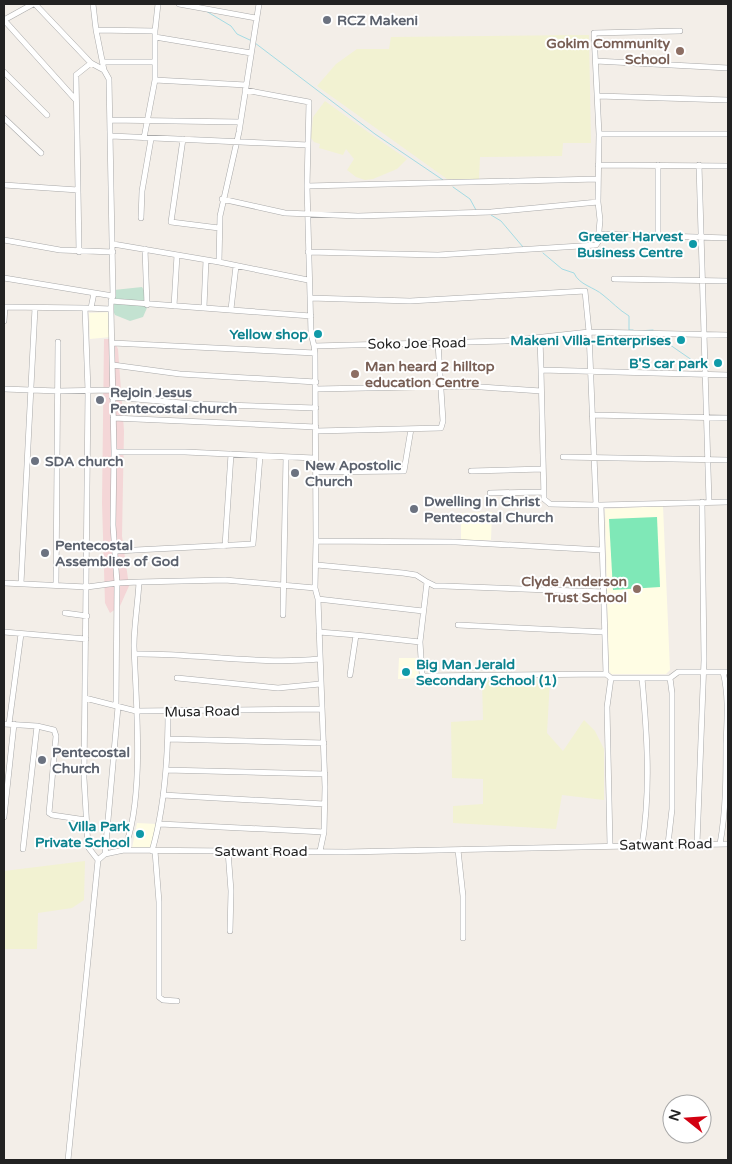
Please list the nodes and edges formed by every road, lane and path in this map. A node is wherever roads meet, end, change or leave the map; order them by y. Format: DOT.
graph roads {
  1 [pos="34,4"];
  2 [pos="93,4"];
  3 [pos="158,4"];
  4 [pos="179,4"];
  5 [pos="259,4"];
  6 [pos="256,18"];
  7 [pos="96,30"];
  8 [pos="680,31"];
  9 [pos="155,34"];
  10 [pos="251,53"];
  11 [pos="596,61"];
  12 [pos="91,62"];
  13 [pos="104,62"];
  14 [pos="155,62"];
  15 [pos="728,68"];
  16 [pos="104,70"];
  17 [pos="4,72"];
  18 [pos="155,80"];
  19 [pos="246,88"];
  20 [pos="598,96"];
  21 [pos="76,99"];
  22 [pos="728,100"];
  23 [pos="47,116"];
  24 [pos="4,118"];
  25 [pos="110,120"];
  26 [pos="146,120"];
  27 [pos="240,122"];
  28 [pos="599,134"];
  29 [pos="728,134"];
  30 [pos="110,136"];
  31 [pos="144,138"];
  32 [pos="151,138"];
  33 [pos="183,139"];
  34 [pos="237,142"];
  35 [pos="308,145"];
  36 [pos="41,153"];
  37 [pos="598,165"];
  38 [pos="658,165"];
  39 [pos="699,165"];
  40 [pos="728,166"];
  41 [pos="598,179"];
  42 [pos="4,185"];
  43 [pos="307,186"];
  44 [pos="78,190"];
  45 [pos="222,199"];
  46 [pos="598,202"];
  47 [pos="307,216"];
  48 [pos="141,218"];
  49 [pos="219,228"];
  50 [pos="600,234"];
  51 [pos="658,236"];
  52 [pos="702,238"];
  53 [pos="728,238"];
  54 [pos="4,240"];
  55 [pos="113,244"];
  56 [pos="145,249"];
  57 [pos="79,252"];
  58 [pos="113,252"];
  59 [pos="308,252"];
  60 [pos="177,255"];
  61 [pos="206,260"];
  62 [pos="219,262"];
  63 [pos="236,266"];
  64 [pos="4,278"];
  65 [pos="614,279"];
  66 [pos="308,280"];
  67 [pos="701,280"];
  68 [pos="728,281"];
  69 [pos="94,294"];
  70 [pos="310,298"];
  71 [pos="112,299"];
  72 [pos="147,305"];
  73 [pos="174,306"];
  74 [pos="4,307"];
  75 [pos="204,307"];
  76 [pos="35,308"];
  77 [pos="85,308"];
  78 [pos="91,308"];
  79 [pos="231,309"];
  80 [pos="111,310"];
  81 [pos="311,316"];
  82 [pos="4,321"];
  83 [pos="589,332"];
  84 [pos="703,335"];
  85 [pos="728,335"];
  86 [pos="540,338"];
  87 [pos="58,342"];
  88 [pos="113,343"];
  89 [pos="438,343"];
  90 [pos="314,346"];
  91 [pos="315,353"];
  92 [pos="113,365"];
  93 [pos="541,370"];
  94 [pos="590,372"];
  95 [pos="706,374"];
  96 [pos="728,375"];
  97 [pos="316,386"];
  98 [pos="441,386"];
  99 [pos="4,389"];
  100 [pos="112,390"];
  101 [pos="30,391"];
  102 [pos="58,391"];
  103 [pos="88,391"];
  104 [pos="541,391"];
  105 [pos="112,397"];
  106 [pos="316,408"];
  107 [pos="592,415"];
  108 [pos="708,417"];
  109 [pos="112,418"];
  110 [pos="728,418"];
  111 [pos="316,429"];
  112 [pos="410,429"];
  113 [pos="114,452"];
  114 [pos="231,454"];
  115 [pos="260,456"];
  116 [pos="286,457"];
  117 [pos="563,457"];
  118 [pos="314,458"];
  119 [pos="593,458"];
  120 [pos="709,460"];
  121 [pos="728,460"];
  122 [pos="543,469"];
  123 [pos="471,471"];
  124 [pos="316,472"];
  125 [pos="543,492"];
  126 [pos="490,493"];
  127 [pos="702,502"];
  128 [pos="709,502"];
  129 [pos="728,502"];
  130 [pos="598,505"];
  131 [pos="316,541"];
  132 [pos="225,546"];
  133 [pos="602,550"];
  134 [pos="116,551"];
  135 [pos="317,565"];
  136 [pos="139,582"];
  137 [pos="426,582"];
  138 [pos="4,583"];
  139 [pos="21,583"];
  140 [pos="117,583"];
  141 [pos="56,584"];
  142 [pos="88,586"];
  143 [pos="283,586"];
  144 [pos="315,588"];
  145 [pos="604,592"];
  146 [pos="318,599"];
  147 [pos="424,611"];
  148 [pos="65,613"];
  149 [pos="283,615"];
  150 [pos="87,616"];
  151 [pos="458,625"];
  152 [pos="4,632"];
  153 [pos="319,632"];
  154 [pos="604,632"];
  155 [pos="21,634"];
  156 [pos="356,636"];
  157 [pos="86,639"];
  158 [pos="420,642"];
  159 [pos="135,654"];
  160 [pos="319,659"];
  161 [pos="725,672"];
  162 [pos="702,673"];
  163 [pos="350,675"];
  164 [pos="609,676"];
  165 [pos="177,678"];
  166 [pos="642,678"];
  167 [pos="670,678"];
  168 [pos="320,684"];
  169 [pos="85,698"];
  170 [pos="117,706"];
  171 [pos="321,709"];
  172 [pos="136,711"];
  173 [pos="168,712"];
  174 [pos="9,724"];
  175 [pos="37,726"];
  176 [pos="168,739"];
  177 [pos="324,743"];
  178 [pos="166,770"];
  179 [pos="325,774"];
  180 [pos="163,795"];
  181 [pos="324,804"];
  182 [pos="4,817"];
  183 [pos="86,820"];
  184 [pos="160,824"];
  185 [pos="324,832"];
  186 [pos="668,844"];
  187 [pos="697,844"];
  188 [pos="720,844"];
  189 [pos="728,844"];
  190 [pos="610,845"];
  191 [pos="642,845"];
  192 [pos="23,849"];
  193 [pos="124,850"];
  194 [pos="458,850"];
  195 [pos="153,851"];
  196 [pos="228,851"];
  197 [pos="320,851"];
  198 [pos="105,854"];
  199 [pos="98,860"];
  200 [pos="230,931"];
  201 [pos="463,938"];
  202 [pos="176,1002"];
  203 [pos="68,1160"];
  1 -- 12 [label="street"];
  1 -- 21 [label="street"];
  2 -- 7 [label="street"];
  3 -- 9 [label="street"];
  4 -- 6 [label="street"];
  5 -- 6 [label="street"];
  6 -- 10 [label="street"];
  7 -- 9 [label="street"];
  7 -- 13 [label="street"];
  8 -- 11 [label="street"];
  9 -- 10 [label="street"];
  9 -- 14 [label="street"];
  10 -- 19 [label="street"];
  11 -- 15 [label="street"];
  11 -- 20 [label="street"];
  12 -- 16 [label="street"];
  12 -- 21 [label="street"];
  13 -- 14 [label="street"];
  13 -- 16 [label="street"];
  14 -- 18 [label="street"];
  16 -- 25 [label="street"];
  17 -- 23 [label="street"];
  18 -- 19 [label="street"];
  18 -- 26 [label="street"];
  19 -- 27 [label="street"];
  19 -- 35 [label="street"];
  20 -- 22 [label="street"];
  20 -- 28 [label="street"];
  21 -- 44 [label="street"];
  24 -- 36 [label="street"];
  25 -- 26 [label="street"];
  25 -- 30 [label="street"];
  26 -- 27 [label="street"];
  26 -- 31 [label="street"];
  27 -- 34 [label="street"];
  28 -- 29 [label="street"];
  28 -- 37 [label="street"];
  30 -- 31 [label="street"];
  30 -- 55 [label="street"];
  31 -- 32 [label="street"];
  32 -- 33 [label="street"];
  32 -- 48 [label="street"];
  33 -- 34 [label="street"];
  33 -- 49 [label="street"];
  34 -- 35 [label="street"];
  34 -- 45 [label="street"];
  35 -- 43 [label="street"];
  37 -- 38 [label="street"];
  37 -- 41 [label="street"];
  38 -- 39 [label="street"];
  38 -- 51 [label="street"];
  39 -- 40 [label="street"];
  39 -- 52 [label="street"];
  41 -- 43 [label="street"];
  41 -- 46 [label="street"];
  42 -- 44 [label="street"];
  43 -- 47 [label="street"];
  44 -- 57 [label="street"];
  45 -- 47 [label="street"];
  45 -- 49 [label="street"];
  46 -- 47 [label="street"];
  46 -- 50 [label="street"];
  47 -- 59 [label="street"];
  49 -- 62 [label="street"];
  50 -- 51 [label="street"];
  50 -- 59 [label="street"];
  51 -- 52 [label="street"];
  52 -- 53 [label="street"];
  52 -- 67 [label="street"];
  54 -- 57 [label="street"];
  55 -- 56 [label="street"];
  55 -- 58 [label="street"];
  56 -- 60 [label="street"];
  56 -- 72 [label="street"];
  57 -- 58 [label="street"];
  58 -- 71 [label="street"];
  59 -- 66 [label="street"];
  60 -- 61 [label="street"];
  60 -- 73 [label="street"];
  61 -- 62 [label="street"];
  61 -- 75 [label="street"];
  62 -- 63 [label="street"];
  63 -- 66 [label="street"];
  63 -- 79 [label="street"];
  64 -- 69 [label="street"];
  65 -- 67 [label="street"];
  66 -- 70 [label="street"];
  67 -- 68 [label="street"];
  67 -- 84 [label="street"];
  69 -- 71 [label="street"];
  69 -- 78 [label="street"];
  70 -- 81 [label="street"];
  70 -- 83 [label="street"];
  71 -- 72 [label="street"];
  71 -- 80 [label="street"];
  72 -- 73 [label="street"];
  73 -- 75 [label="street"];
  74 -- 76 [label="street"];
  74 -- 82 [label="street"];
  75 -- 79 [label="street"];
  76 -- 77 [label="street"];
  76 -- 101 [label="street"];
  77 -- 78 [label="street"];
  77 -- 103 [label="street"];
  78 -- 80 [label="street"];
  79 -- 81 [label="street"];
  80 -- 88 [label="street"];
  81 -- 90 [label="street"];
  83 -- 84 [label="street, Soko Joe Road"];
  83 -- 86 [label="street, Soko Joe Road"];
  83 -- 94 [label="street"];
  84 -- 85 [label="street, Soko Joe Road"];
  84 -- 95 [label="street"];
  86 -- 89 [label="street, Soko Joe Road"];
  86 -- 93 [label="street"];
  87 -- 102 [label="street"];
  88 -- 91 [label="street"];
  88 -- 92 [label="street"];
  89 -- 90 [label="street, Soko Joe Road"];
  89 -- 98 [label="street"];
  90 -- 91 [label="street"];
  91 -- 97 [label="street"];
  92 -- 97 [label="street"];
  92 -- 100 [label="street"];
  93 -- 94 [label="street"];
  93 -- 104 [label="street"];
  94 -- 95 [label="street"];
  94 -- 107 [label="street"];
  95 -- 96 [label="street"];
  95 -- 108 [label="street"];
  97 -- 98 [label="street"];
  97 -- 106 [label="street"];
  98 -- 104 [label="street"];
  98 -- 112 [label="street"];
  99 -- 101 [label="street"];
  100 -- 103 [label="street"];
  100 -- 105 [label="street"];
  101 -- 102 [label="street"];
  101 -- 139 [label="street"];
  102 -- 103 [label="street"];
  102 -- 141 [label="street"];
  103 -- 142 [label="street"];
  104 -- 122 [label="street"];
  105 -- 106 [label="street"];
  105 -- 109 [label="street"];
  106 -- 111 [label="street"];
  107 -- 108 [label="street"];
  107 -- 119 [label="street"];
  108 -- 110 [label="street"];
  108 -- 120 [label="street"];
  109 -- 111 [label="street"];
  109 -- 113 [label="street"];
  111 -- 112 [label="street"];
  111 -- 118 [label="street"];
  112 -- 124 [label="street"];
  113 -- 114 [label="street"];
  113 -- 134 [label="street"];
  114 -- 115 [label="street"];
  114 -- 132 [label="street"];
  115 -- 116 [label="street"];
  115 -- 132 [label="street"];
  116 -- 118 [label="street"];
  116 -- 143 [label="street"];
  117 -- 119 [label="street"];
  118 -- 124 [label="street"];
  119 -- 120 [label="street"];
  119 -- 130 [label="street"];
  120 -- 121 [label="street"];
  120 -- 128 [label="street"];
  122 -- 123 [label="street"];
  122 -- 125 [label="street"];
  124 -- 131 [label="street"];
  125 -- 126 [label="street"];
  125 -- 130 [label="street"];
  127 -- 128 [label="street"];
  127 -- 130 [label="street"];
  127 -- 162 [label="street"];
  128 -- 129 [label="street"];
  130 -- 133 [label="street"];
  131 -- 133 [label="street"];
  131 -- 135 [label="street"];
  132 -- 134 [label="street"];
  133 -- 145 [label="street"];
  134 -- 140 [label="street"];
  135 -- 137 [label="street"];
  135 -- 144 [label="street"];
  136 -- 140 [label="street"];
  136 -- 143 [label="street"];
  136 -- 159 [label="street"];
  137 -- 145 [label="street"];
  137 -- 147 [label="street"];
  138 -- 139 [label="street"];
  139 -- 141 [label="street"];
  140 -- 142 [label="street"];
  140 -- 170 [label="street"];
  141 -- 142 [label="street"];
  142 -- 150 [label="street"];
  143 -- 144 [label="street"];
  143 -- 149 [label="street"];
  144 -- 146 [label="street"];
  145 -- 154 [label="street"];
  146 -- 147 [label="street"];
  146 -- 153 [label="street"];
  147 -- 158 [label="street"];
  148 -- 150 [label="street"];
  150 -- 157 [label="street"];
  151 -- 154 [label="street"];
  152 -- 155 [label="street"];
  153 -- 156 [label="street"];
  153 -- 160 [label="street"];
  154 -- 164 [label="street"];
  155 -- 157 [label="street"];
  155 -- 174 [label="street"];
  156 -- 158 [label="street"];
  156 -- 163 [label="street"];
  157 -- 169 [label="street"];
  158 -- 164 [label="street"];
  159 -- 160 [label="street"];
  159 -- 172 [label="street"];
  160 -- 168 [label="street"];
  161 -- 162 [label="street"];
  161 -- 188 [label="street"];
  162 -- 167 [label="street"];
  162 -- 187 [label="street"];
  164 -- 166 [label="street"];
  164 -- 190 [label="street"];
  165 -- 168 [label="street"];
  166 -- 167 [label="street"];
  166 -- 191 [label="street"];
  167 -- 186 [label="street"];
  168 -- 171 [label="street"];
  169 -- 170 [label="street, Musa Road"];
  169 -- 183 [label="street"];
  170 -- 172 [label="street, Musa Road"];
  170 -- 198 [label="street"];
  171 -- 173 [label="street, Musa Road"];
  171 -- 177 [label="street"];
  172 -- 173 [label="street, Musa Road"];
  172 -- 193 [label="street"];
  173 -- 176 [label="street"];
  174 -- 175 [label="street"];
  174 -- 182 [label="street"];
  175 -- 183 [label="street"];
  175 -- 192 [label="street"];
  176 -- 177 [label="street"];
  176 -- 178 [label="street"];
  177 -- 179 [label="street"];
  178 -- 179 [label="street"];
  178 -- 180 [label="street"];
  179 -- 181 [label="street"];
  180 -- 181 [label="street"];
  180 -- 184 [label="street"];
  181 -- 185 [label="street"];
  183 -- 199 [label="street"];
  184 -- 185 [label="street"];
  184 -- 195 [label="street"];
  185 -- 197 [label="street"];
  186 -- 187 [label="street, Satwant Road"];
  186 -- 191 [label="street, Satwant Road"];
  187 -- 188 [label="street, Satwant Road"];
  188 -- 189 [label="street, Satwant Road"];
  190 -- 191 [label="street, Satwant Road"];
  190 -- 194 [label="street, Satwant Road"];
  193 -- 195 [label="street, Satwant Road"];
  193 -- 198 [label="street, Satwant Road"];
  194 -- 197 [label="street, Satwant Road"];
  194 -- 201 [label="street"];
  195 -- 196 [label="street, Satwant Road"];
  195 -- 202 [label="street"];
  196 -- 197 [label="street, Satwant Road"];
  196 -- 200 [label="street"];
  198 -- 199 [label="street, Satwant Road"];
  199 -- 203 [label="street"];
}
